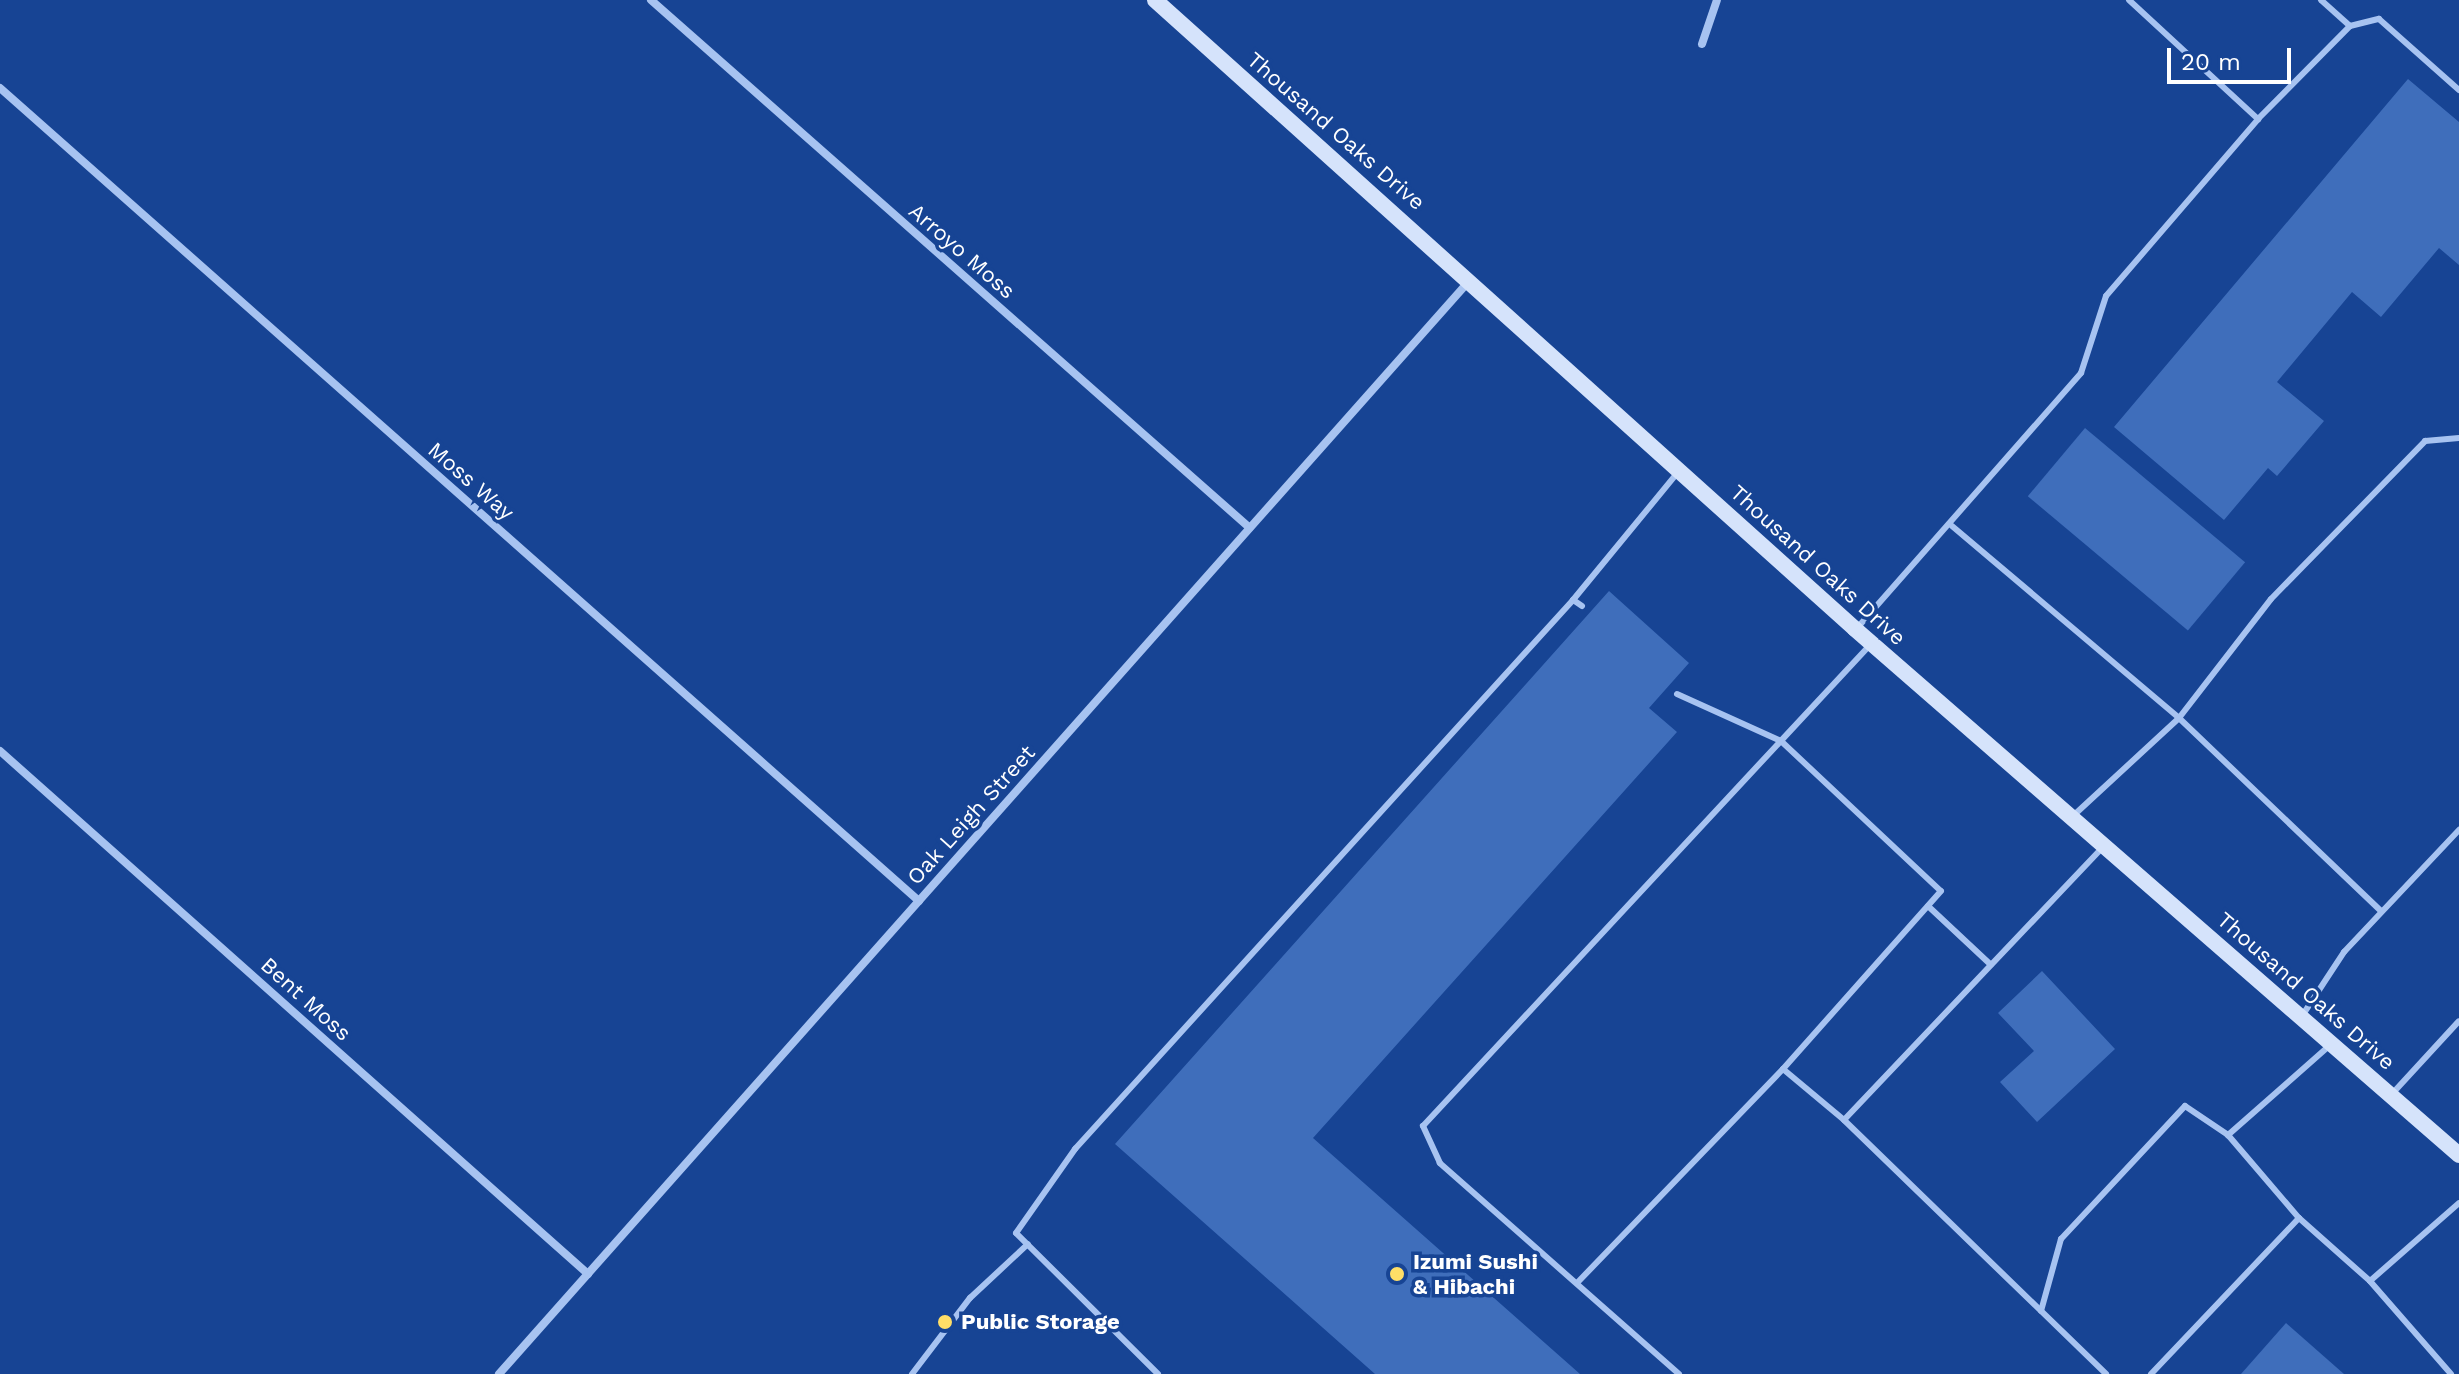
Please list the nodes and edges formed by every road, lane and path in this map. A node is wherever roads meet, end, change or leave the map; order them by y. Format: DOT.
graph roads {
  1 [pos="651,0"];
  2 [pos="1155,0"];
  3 [pos="1717,0"];
  4 [pos="2129,0"];
  5 [pos="2321,0"];
  6 [pos="2350,26"];
  7 [pos="1702,44"];
  8 [pos="0,88"];
  9 [pos="2459,90"];
  10 [pos="2258,119"];
  11 [pos="1471,279"];
  12 [pos="2459,438"];
  13 [pos="1680,470"];
  14 [pos="1952,526"];
  15 [pos="1250,528"];
  16 [pos="1573,600"];
  17 [pos="1582,606"];
  18 [pos="1855,629"];
  19 [pos="1871,643"];
  20 [pos="1677,694"];
  21 [pos="2179,718"];
  22 [pos="1781,741"];
  23 [pos="0,751"];
  24 [pos="2073,816"];
  25 [pos="2459,830"];
  26 [pos="2105,845"];
  27 [pos="919,901"];
  28 [pos="1928,906"];
  29 [pos="2381,911"];
  30 [pos="1991,965"];
  31 [pos="2301,1016"];
  32 [pos="2459,1021"];
  33 [pos="2332,1044"];
  34 [pos="1783,1069"];
  35 [pos="2391,1095"];
  36 [pos="1844,1120"];
  37 [pos="2228,1135"];
  38 [pos="2459,1155"];
  39 [pos="2459,1203"];
  40 [pos="2299,1218"];
  41 [pos="1028,1244"];
  42 [pos="588,1274"];
  43 [pos="2370,1281"];
  44 [pos="1577,1283"];
  45 [pos="2041,1311"];
  46 [pos="499,1374"];
  47 [pos="912,1374"];
  48 [pos="1158,1374"];
  49 [pos="1679,1374"];
  50 [pos="2106,1374"];
  51 [pos="2151,1374"];
  52 [pos="2451,1374"];
  1 -- 15 [label="street, Arroyo Moss"];
  2 -- 11 [label="main road, Thousand Oaks Drive"];
  3 -- 7 [label="street"];
  4 -- 10 [label="lane"];
  5 -- 6 [label="lane"];
  6 -- 9 [label="lane"];
  6 -- 10 [label="lane"];
  8 -- 27 [label="street, Moss Way"];
  10 -- 14 [label="lane"];
  11 -- 13 [label="main road, Thousand Oaks Drive"];
  11 -- 15 [label="street, Oak Leigh Street"];
  12 -- 21 [label="lane"];
  13 -- 16 [label="lane"];
  13 -- 18 [label="main road, Thousand Oaks Drive"];
  14 -- 18 [label="lane"];
  14 -- 21 [label="lane"];
  15 -- 27 [label="street, Oak Leigh Street"];
  16 -- 17 [label="lane"];
  16 -- 41 [label="lane"];
  18 -- 19 [label="main road, Thousand Oaks Drive"];
  19 -- 22 [label="lane"];
  19 -- 24 [label="main road, Thousand Oaks Drive"];
  20 -- 22 [label="lane"];
  21 -- 24 [label="lane"];
  21 -- 29 [label="lane"];
  22 -- 28 [label="lane"];
  22 -- 44 [label="lane"];
  23 -- 42 [label="street, Bent Moss"];
  24 -- 26 [label="main road, Thousand Oaks Drive"];
  25 -- 29 [label="lane"];
  26 -- 30 [label="lane"];
  26 -- 31 [label="main road, Thousand Oaks Drive"];
  27 -- 42 [label="street, Oak Leigh Street"];
  28 -- 30 [label="lane"];
  28 -- 34 [label="lane"];
  29 -- 31 [label="lane"];
  30 -- 36 [label="lane"];
  31 -- 33 [label="main road, Thousand Oaks Drive"];
  32 -- 35 [label="lane"];
  33 -- 35 [label="main road, Thousand Oaks Drive"];
  33 -- 37 [label="lane"];
  34 -- 36 [label="lane"];
  34 -- 44 [label="lane"];
  35 -- 38 [label="main road, Thousand Oaks Drive"];
  36 -- 45 [label="lane"];
  37 -- 40 [label="lane"];
  37 -- 45 [label="lane"];
  39 -- 43 [label="lane"];
  40 -- 43 [label="lane"];
  40 -- 51 [label="lane"];
  41 -- 47 [label="lane"];
  41 -- 48 [label="lane"];
  42 -- 46 [label="street, Oak Leigh Street"];
  43 -- 52 [label="lane"];
  44 -- 49 [label="lane"];
  45 -- 50 [label="lane"];
}
